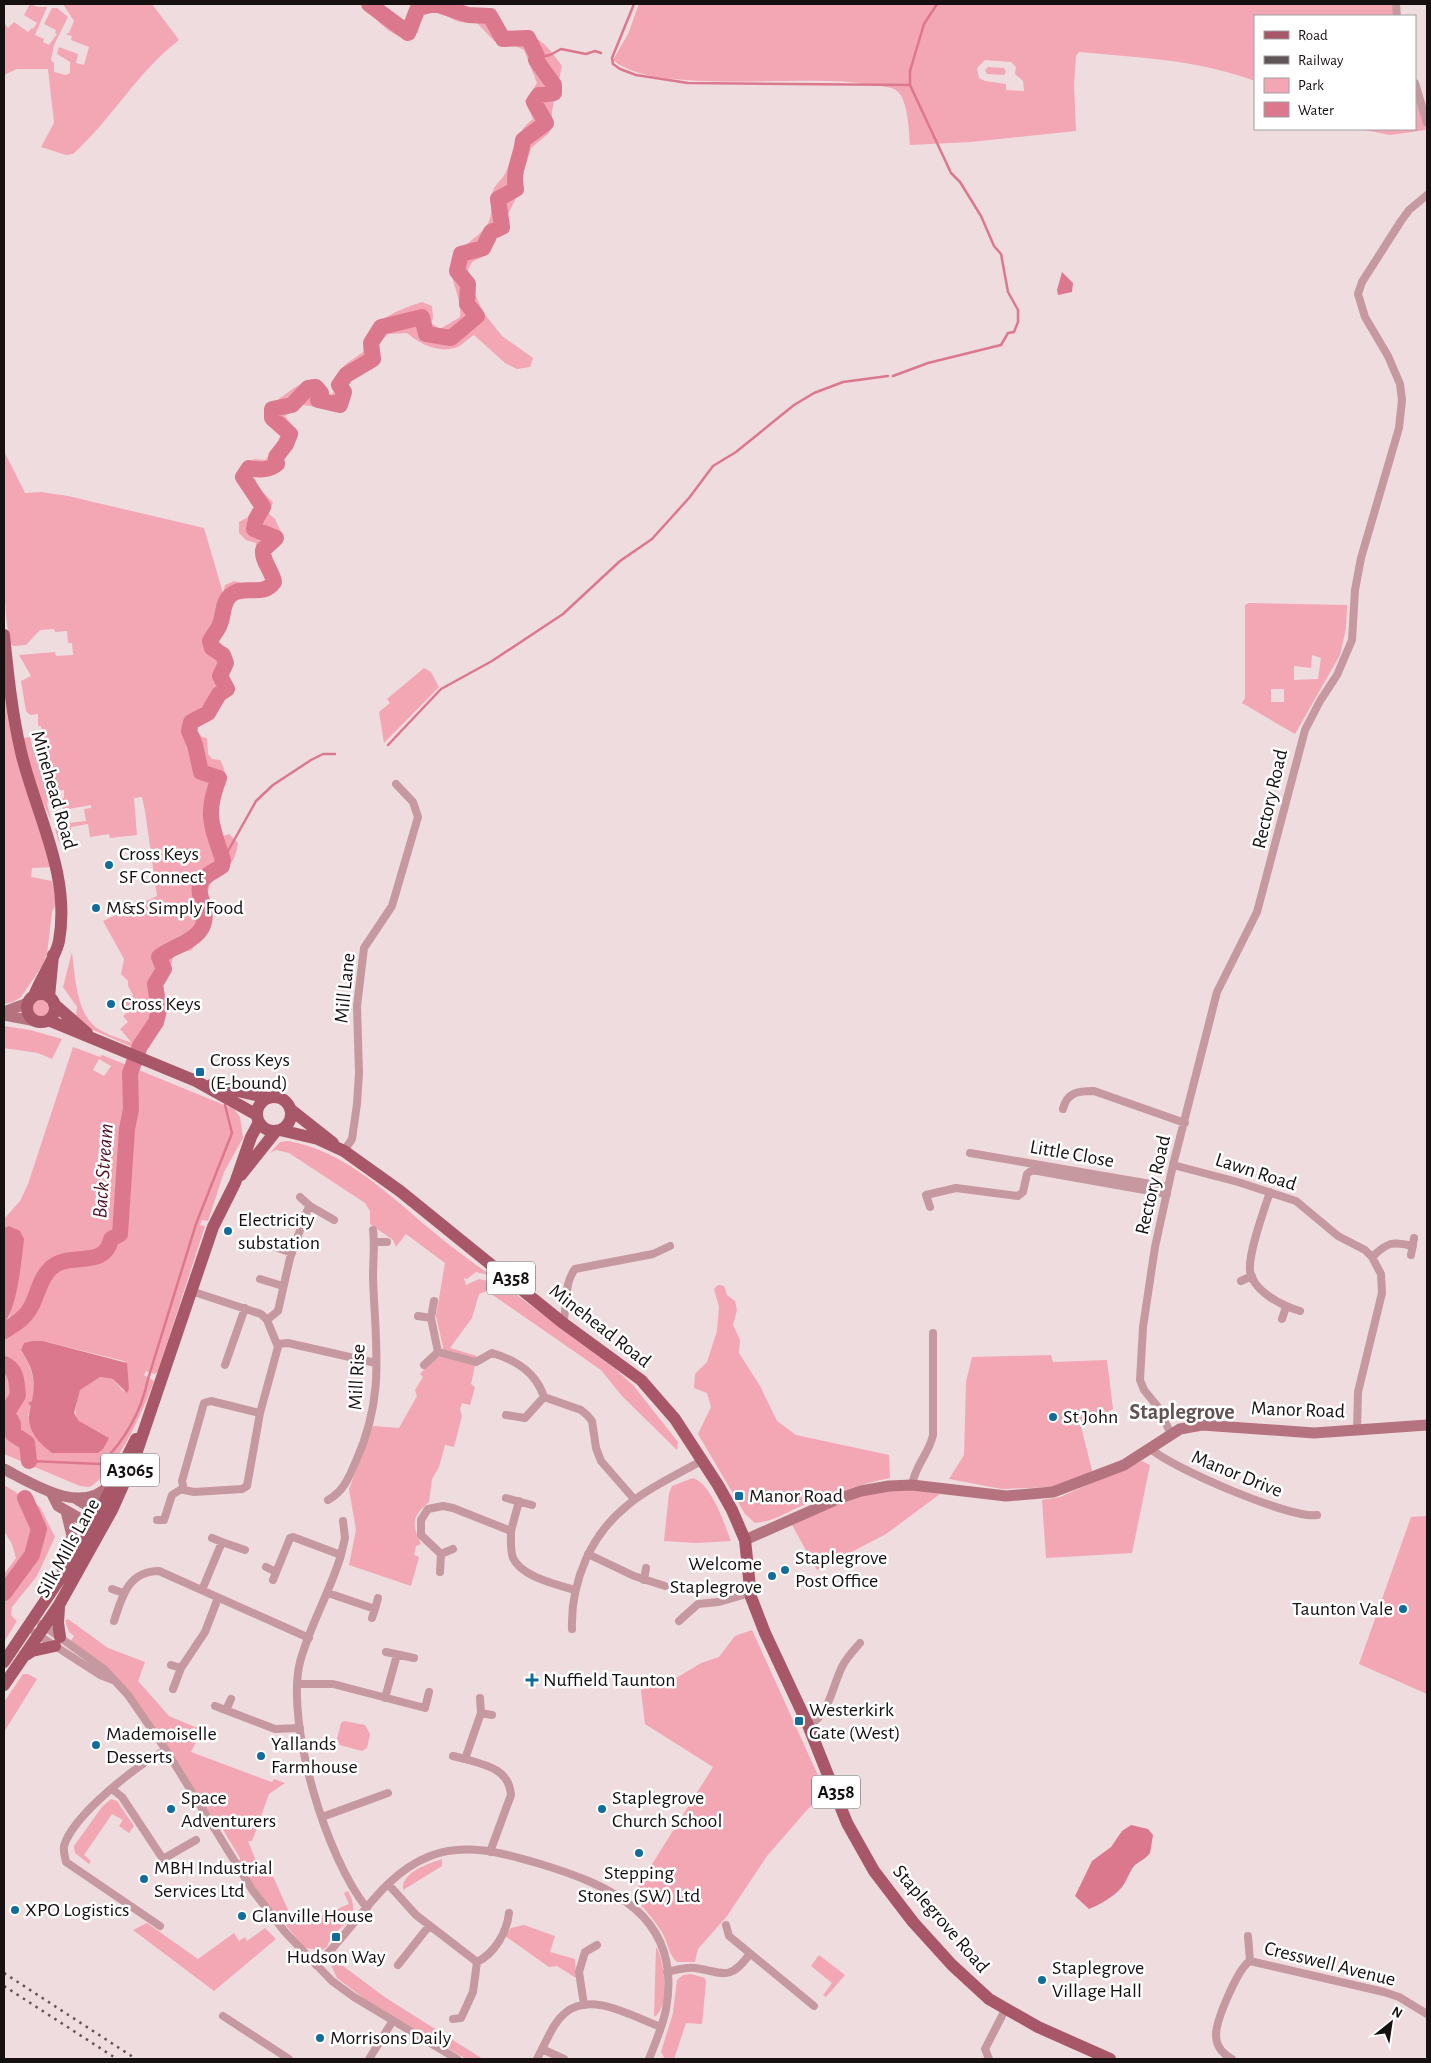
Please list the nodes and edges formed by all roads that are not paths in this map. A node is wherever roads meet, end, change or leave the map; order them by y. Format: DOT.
graph roads {
  1 [pos="1416,86"];
  2 [pos="1427,123"];
  3 [pos="1427,195"];
  4 [pos="4,635"];
  5 [pos="396,784"];
  6 [pos="54,956"];
  7 [pos="31,1000"];
  8 [pos="52,1001"];
  9 [pos="4,1013"];
  10 [pos="42,1021"];
  11 [pos="90,1036"];
  12 [pos="200,1083"];
  13 [pos="269,1098"];
  14 [pos="290,1109"];
  15 [pos="1063,1109"];
  16 [pos="258,1119"];
  17 [pos="1185,1122"];
  18 [pos="278,1131"];
  19 [pos="341,1149"];
  20 [pos="970,1153"];
  21 [pos="1173,1165"];
  22 [pos="235,1183"];
  23 [pos="1168,1190"];
  24 [pos="1270,1192"];
  25 [pos="300,1197"];
  26 [pos="310,1206"];
  27 [pos="930,1207"];
  28 [pos="334,1220"];
  29 [pos="373,1230"];
  30 [pos="375,1242"];
  31 [pos="387,1242"];
  32 [pos="264,1243"];
  33 [pos="670,1246"];
  34 [pos="1413,1246"];
  35 [pos="292,1253"];
  36 [pos="1372,1257"];
  37 [pos="1252,1276"];
  38 [pos="260,1279"];
  39 [pos="1241,1281"];
  40 [pos="283,1286"];
  41 [pos="191,1291"];
  42 [pos="434,1301"];
  43 [pos="1286,1307"];
  44 [pos="244,1308"];
  45 [pos="1300,1311"];
  46 [pos="418,1316"];
  47 [pos="430,1318"];
  48 [pos="1282,1319"];
  49 [pos="267,1320"];
  50 [pos="564,1323"];
  51 [pos="933,1333"];
  52 [pos="277,1344"];
  53 [pos="438,1352"];
  54 [pos="376,1363"];
  55 [pos="224,1364"];
  56 [pos="424,1365"];
  57 [pos="544,1397"];
  58 [pos="260,1413"];
  59 [pos="506,1415"];
  60 [pos="525,1418"];
  61 [pos="148,1420"];
  62 [pos="1427,1426"];
  63 [pos="529,1427"];
  64 [pos="1357,1431"];
  65 [pos="1171,1434"];
  66 [pos="1151,1448"];
  67 [pos="703,1460"];
  68 [pos="4,1469"];
  69 [pos="115,1478"];
  70 [pos="912,1485"];
  71 [pos="183,1488"];
  72 [pos="52,1494"];
  73 [pos="74,1497"];
  74 [pos="506,1498"];
  75 [pos="634,1499"];
  76 [pos="328,1500"];
  77 [pos="519,1501"];
  78 [pos="532,1505"];
  79 [pos="66,1511"];
  80 [pos="1317,1515"];
  81 [pos="103,1516"];
  82 [pos="157,1520"];
  83 [pos="343,1521"];
  84 [pos="97,1528"];
  85 [pos="511,1531"];
  86 [pos="212,1538"];
  87 [pos="745,1540"];
  88 [pos="222,1542"];
  89 [pos="452,1549"];
  90 [pos="245,1550"];
  91 [pos="441,1554"];
  92 [pos="588,1554"];
  93 [pos="341,1555"];
  94 [pos="266,1567"];
  95 [pos="646,1568"];
  96 [pos="440,1572"];
  97 [pos="644,1580"];
  98 [pos="665,1586"];
  99 [pos="112,1589"];
  100 [pos="202,1590"];
  101 [pos="574,1590"];
  102 [pos="52,1591"];
  103 [pos="123,1593"];
  104 [pos="328,1593"];
  105 [pos="750,1593"];
  106 [pos="218,1598"];
  107 [pos="378,1598"];
  108 [pos="59,1605"];
  109 [pos="375,1609"];
  110 [pos="372,1618"];
  111 [pos="114,1621"];
  112 [pos="679,1621"];
  113 [pos="30,1623"];
  114 [pos="572,1629"];
  115 [pos="42,1631"];
  116 [pos="309,1638"];
  117 [pos="57,1641"];
  118 [pos="860,1643"];
  119 [pos="386,1652"];
  120 [pos="26,1655"];
  121 [pos="397,1655"];
  122 [pos="414,1658"];
  123 [pos="4,1662"];
  124 [pos="171,1665"];
  125 [pos="181,1668"];
  126 [pos="297,1684"];
  127 [pos="4,1685"];
  128 [pos="173,1689"];
  129 [pos="430,1692"];
  130 [pos="385,1698"];
  131 [pos="480,1698"];
  132 [pos="231,1699"];
  133 [pos="216,1706"];
  134 [pos="226,1710"];
  135 [pos="481,1713"];
  136 [pos="492,1715"];
  137 [pos="808,1726"];
  138 [pos="300,1728"];
  139 [pos="166,1750"];
  140 [pos="454,1756"];
  141 [pos="464,1759"];
  142 [pos="112,1789"];
  143 [pos="388,1793"];
  144 [pos="322,1817"];
  145 [pos="196,1840"];
  146 [pos="490,1852"];
  147 [pos="388,1884"];
  148 [pos="367,1908"];
  149 [pos="509,1913"];
  150 [pos="508,1922"];
  151 [pos="517,1924"];
  152 [pos="726,1925"];
  153 [pos="160,1926"];
  154 [pos="429,1926"];
  155 [pos="1248,1936"];
  156 [pos="597,1945"];
  157 [pos="749,1955"];
  158 [pos="1250,1961"];
  159 [pos="477,1962"];
  160 [pos="316,1965"];
  161 [pos="398,1966"];
  162 [pos="667,1972"];
  163 [pos="584,2005"];
  164 [pos="814,2006"];
  165 [pos="1005,2010"];
  166 [pos="1427,2014"];
  167 [pos="223,2016"];
  168 [pos="460,2021"];
  169 [pos="392,2022"];
  170 [pos="661,2027"];
  171 [pos="542,2049"];
  172 [pos="289,2059"];
  173 [pos="369,2059"];
  174 [pos="457,2059"];
  175 [pos="537,2059"];
  176 [pos="564,2059"];
  177 [pos="650,2059"];
  178 [pos="989,2059"];
  179 [pos="1110,2059"];
  180 [pos="1232,2059"];
  1 -- 2 [label="street"];
  3 -- 17 [label="street, Rectory Road"];
  4 -- 6 [label="main road, Minehead Road"];
  5 -- 19 [label="street, Mill Lane"];
  6 -- 7 [label="main road, Minehead Road"];
  6 -- 8 [label="main road, Minehead Road"];
  7 -- 8 [label="main road"];
  7 -- 9 [label="street"];
  7 -- 10 [label="main road"];
  8 -- 10 [label="main road"];
  8 -- 11 [label="main road, A358"];
  9 -- 10 [label="street"];
  10 -- 11 [label="main road, A358"];
  11 -- 12 [label="main road, A358"];
  12 -- 13 [label="main road, A358"];
  12 -- 16 [label="main road, A358"];
  13 -- 14 [label="main road, A358"];
  13 -- 16 [label="main road"];
  14 -- 18 [label="main road"];
  14 -- 19 [label="main road, Minehead Road / A358"];
  15 -- 17 [label="street"];
  16 -- 18 [label="main road, A358"];
  16 -- 22 [label="main road, Silk Mills Lane / A3065"];
  17 -- 21 [label="street, Rectory Road"];
  18 -- 19 [label="main road, Minehead Road / A358"];
  18 -- 22 [label="main road, Silk Mills Lane / A3065"];
  19 -- 50 [label="main road, Minehead Road / A358"];
  20 -- 23 [label="street, Little Close"];
  21 -- 23 [label="street, Rectory Road"];
  21 -- 24 [label="street, Lawn Road"];
  22 -- 41 [label="main road, Silk Mills Lane / A3065"];
  23 -- 27 [label="street"];
  23 -- 65 [label="street, Rectory Road"];
  24 -- 36 [label="street, Lawn Road"];
  24 -- 37 [label="street"];
  25 -- 26 [label="street"];
  26 -- 28 [label="street"];
  26 -- 35 [label="street"];
  29 -- 30 [label="street, Mill Rise"];
  30 -- 31 [label="street"];
  30 -- 54 [label="street, Mill Rise"];
  32 -- 35 [label="street"];
  33 -- 50 [label="street"];
  34 -- 36 [label="street"];
  35 -- 40 [label="street"];
  36 -- 64 [label="street"];
  37 -- 39 [label="street"];
  37 -- 43 [label="street"];
  38 -- 40 [label="street"];
  40 -- 49 [label="street"];
  41 -- 44 [label="street"];
  41 -- 61 [label="main road, Silk Mills Lane / A3065"];
  42 -- 47 [label="street"];
  43 -- 45 [label="street"];
  43 -- 48 [label="street"];
  44 -- 49 [label="street"];
  44 -- 55 [label="street"];
  46 -- 47 [label="street"];
  47 -- 53 [label="street"];
  49 -- 52 [label="street"];
  50 -- 67 [label="main road, Minehead Road / A358"];
  51 -- 70 [label="street"];
  52 -- 54 [label="street"];
  52 -- 58 [label="street"];
  53 -- 56 [label="street"];
  53 -- 57 [label="street"];
  54 -- 76 [label="street, Mill Rise"];
  57 -- 60 [label="street"];
  57 -- 75 [label="street"];
  58 -- 71 [label="street"];
  58 -- 71 [label="street"];
  59 -- 60 [label="street"];
  60 -- 63 [label="street"];
  61 -- 69 [label="main road, Silk Mills Lane / A3065"];
  61 -- 81 [label="main road, Silk Mills Lane / A3065"];
  62 -- 64 [label="street, Manor Road"];
  64 -- 65 [label="street, Manor Road"];
  65 -- 66 [label="street, Manor Road"];
  66 -- 70 [label="street, Manor Road"];
  66 -- 80 [label="street, Manor Drive"];
  67 -- 75 [label="street"];
  67 -- 87 [label="main road, Minehead Road / A358"];
  68 -- 72 [label="street"];
  69 -- 73 [label="street"];
  69 -- 81 [label="main road, Silk Mills Lane / A3065"];
  70 -- 87 [label="street, Manor Road"];
  71 -- 82 [label="street"];
  72 -- 73 [label="street"];
  72 -- 79 [label="street"];
  73 -- 81 [label="street"];
  74 -- 77 [label="street"];
  75 -- 92 [label="street"];
  77 -- 78 [label="street"];
  77 -- 85 [label="street"];
  79 -- 84 [label="street"];
  79 -- 102 [label="street"];
  81 -- 84 [label="main road, Silk Mills Lane / A3065"];
  83 -- 93 [label="street"];
  84 -- 102 [label="main road, Silk Mills Lane / A3065"];
  84 -- 108 [label="main road, Silk Mills Lane / A3065"];
  85 -- 91 [label="street"];
  85 -- 101 [label="street"];
  86 -- 88 [label="street"];
  87 -- 105 [label="main road, Staplegrove Road / A358"];
  88 -- 90 [label="street"];
  88 -- 100 [label="street"];
  89 -- 91 [label="street"];
  91 -- 96 [label="street"];
  92 -- 97 [label="street"];
  92 -- 101 [label="street"];
  93 -- 94 [label="street"];
  93 -- 104 [label="street"];
  95 -- 97 [label="street"];
  97 -- 98 [label="street"];
  99 -- 103 [label="street"];
  100 -- 103 [label="street"];
  100 -- 106 [label="street"];
  101 -- 114 [label="street"];
  102 -- 113 [label="main road, Silk Mills Lane / A3065"];
  103 -- 111 [label="street"];
  104 -- 109 [label="street"];
  104 -- 116 [label="street"];
  105 -- 112 [label="street"];
  105 -- 137 [label="main road, Staplegrove Road / A358"];
  106 -- 116 [label="street"];
  106 -- 125 [label="street"];
  107 -- 109 [label="street"];
  108 -- 115 [label="main road, Silk Mills Lane / A3065"];
  108 -- 117 [label="main road"];
  109 -- 110 [label="street"];
  113 -- 115 [label="street"];
  113 -- 123 [label="main road, Silk Mills Lane / A3065"];
  115 -- 117 [label="street"];
  115 -- 120 [label="main road, Silk Mills Lane / A3065"];
  116 -- 126 [label="street"];
  117 -- 120 [label="main road"];
  117 -- 139 [label="street"];
  118 -- 137 [label="street"];
  119 -- 121 [label="street"];
  120 -- 127 [label="main road, Silk Mills Lane / A3065"];
  121 -- 122 [label="street"];
  121 -- 130 [label="street"];
  124 -- 125 [label="street"];
  125 -- 128 [label="street"];
  126 -- 130 [label="street"];
  126 -- 138 [label="street"];
  129 -- 130 [label="street"];
  131 -- 135 [label="street"];
  132 -- 134 [label="street"];
  133 -- 134 [label="street"];
  134 -- 138 [label="street"];
  135 -- 136 [label="street"];
  135 -- 141 [label="street"];
  137 -- 165 [label="main road, Staplegrove Road / A358"];
  138 -- 144 [label="street"];
  139 -- 142 [label="street"];
  139 -- 160 [label="street"];
  140 -- 141 [label="street"];
  141 -- 146 [label="street"];
  142 -- 145 [label="street"];
  142 -- 153 [label="street"];
  143 -- 144 [label="street"];
  144 -- 148 [label="street"];
  146 -- 147 [label="street"];
  146 -- 162 [label="street"];
  147 -- 148 [label="street"];
  147 -- 154 [label="street"];
  148 -- 160 [label="street"];
  149 -- 150 [label="street"];
  150 -- 151 [label="street"];
  150 -- 159 [label="street"];
  152 -- 157 [label="street"];
  154 -- 159 [label="street"];
  154 -- 161 [label="street"];
  155 -- 158 [label="street, Cresswell Avenue"];
  156 -- 163 [label="street"];
  157 -- 162 [label="street"];
  157 -- 164 [label="street"];
  158 -- 166 [label="street, Cresswell Avenue"];
  158 -- 180 [label="street, Cresswell Avenue"];
  159 -- 168 [label="street"];
  160 -- 169 [label="street"];
  162 -- 170 [label="street"];
  163 -- 170 [label="street"];
  163 -- 171 [label="street"];
  165 -- 178 [label="street"];
  165 -- 179 [label="main road, Staplegrove Road / A358"];
  167 -- 172 [label="street"];
  169 -- 173 [label="street"];
  169 -- 174 [label="street"];
  170 -- 177 [label="street"];
  171 -- 175 [label="street"];
  171 -- 176 [label="street"];
}
